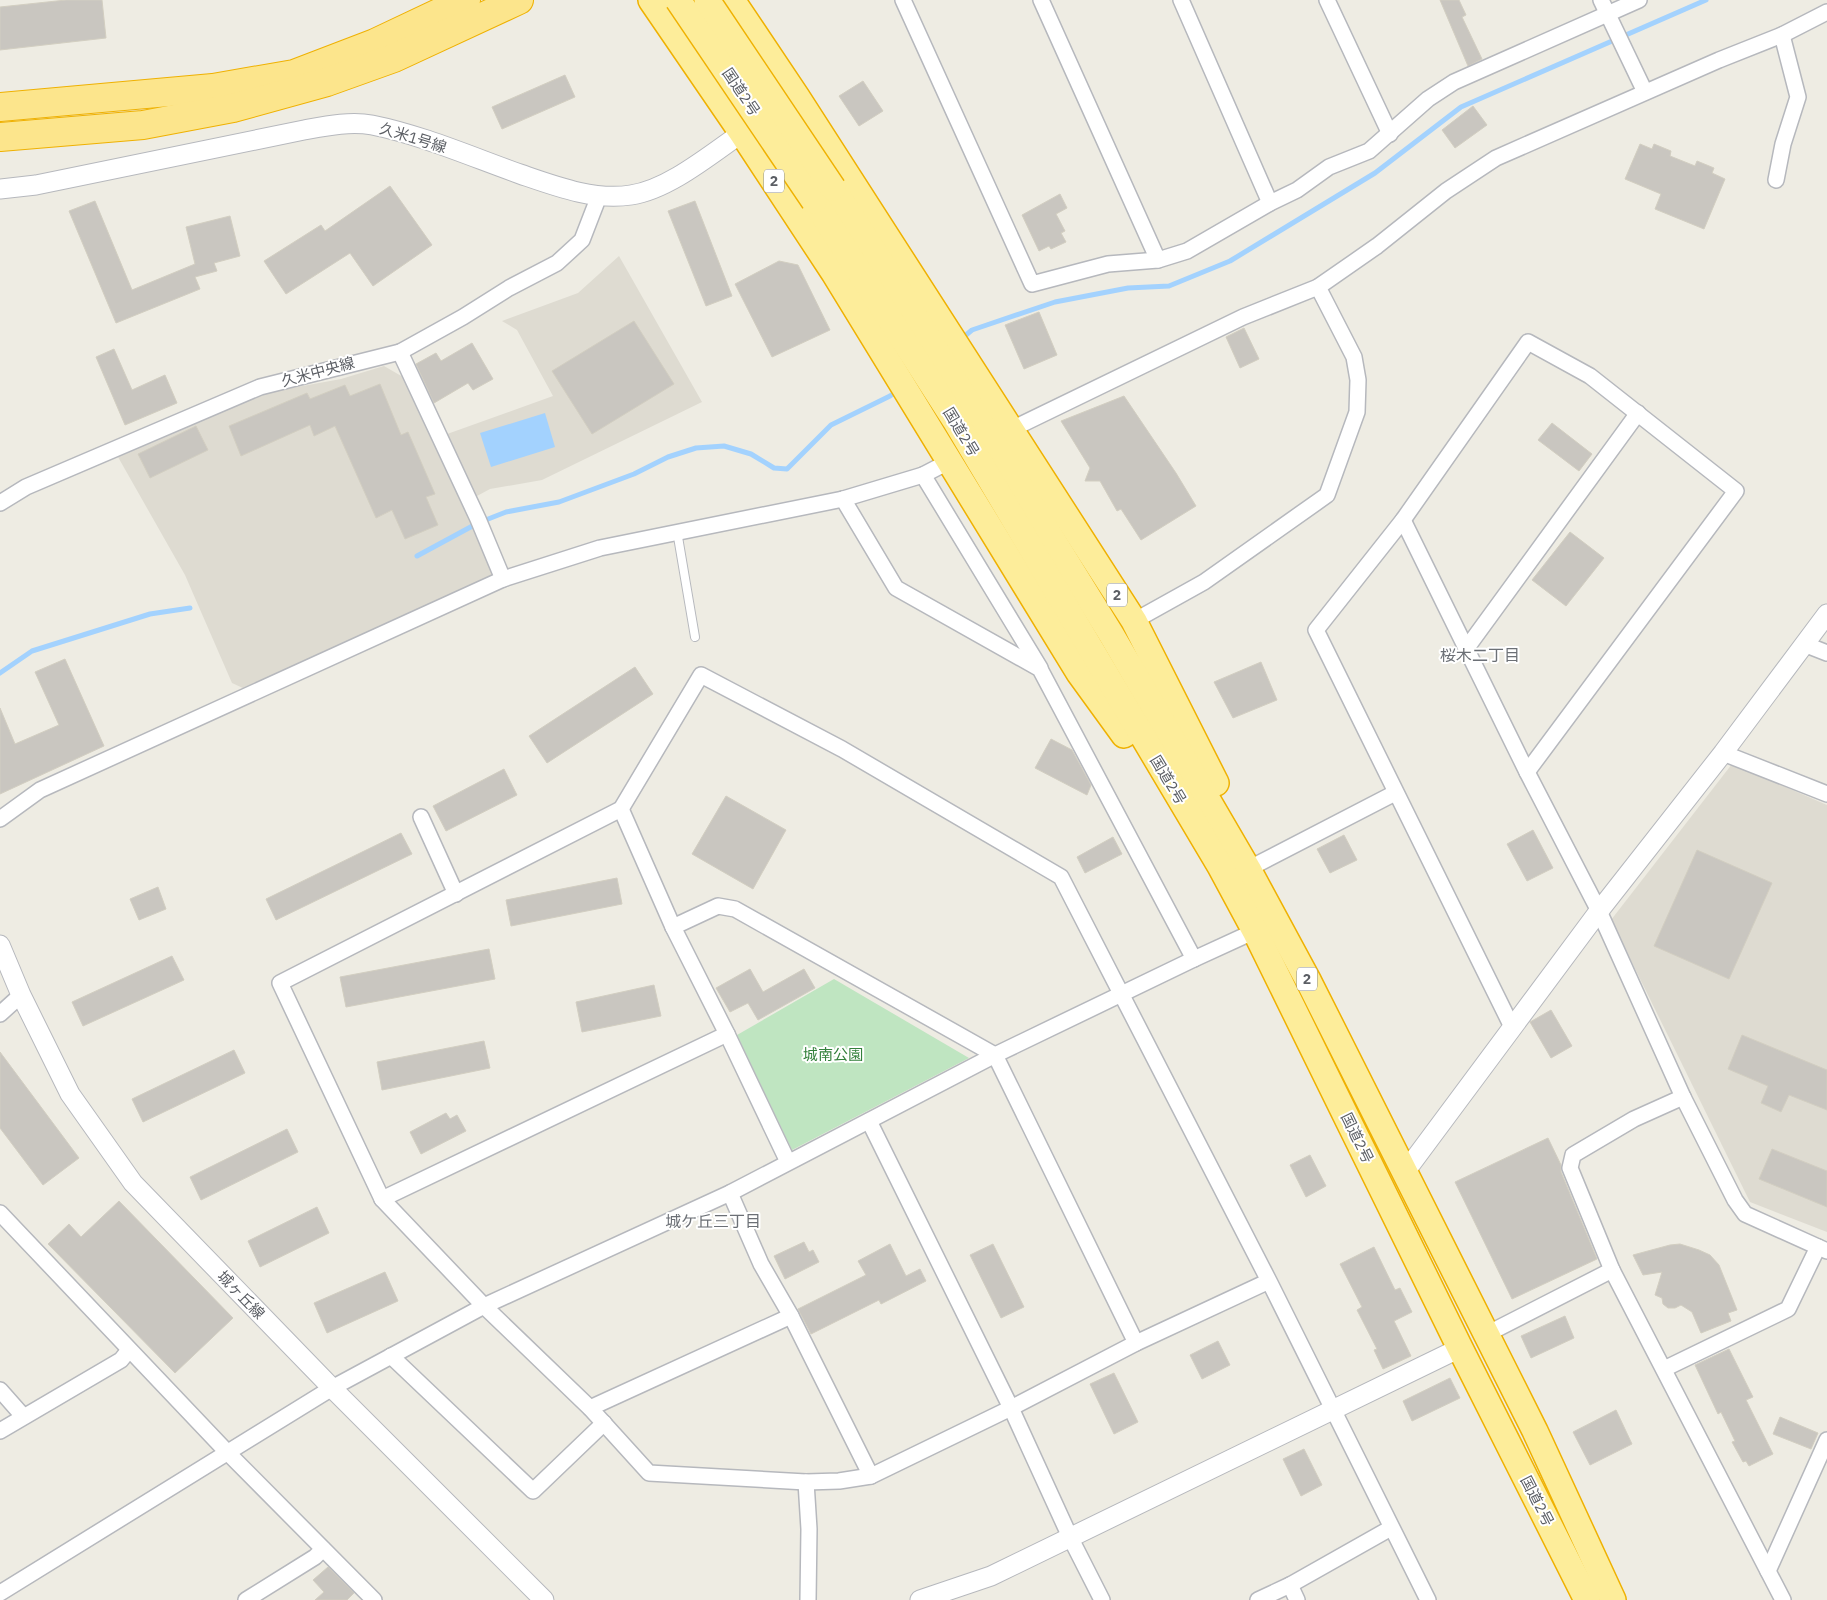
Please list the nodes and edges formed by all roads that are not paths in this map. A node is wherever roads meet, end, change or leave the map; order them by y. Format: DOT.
graph roads {
  1 [pos="466,0"];
  2 [pos="519,0"];
  3 [pos="651,0"];
  4 [pos="678,0"];
  5 [pos="707,0"];
  6 [pos="732,0"];
  7 [pos="903,0"];
  8 [pos="1041,0"];
  9 [pos="1181,0"];
  10 [pos="1327,0"];
  11 [pos="1639,0"];
  12 [pos="1604,7"];
  13 [pos="1827,12"];
  14 [pos="1782,35"];
  15 [pos="1645,92"];
  16 [pos="798,97"];
  17 [pos="0,107"];
  18 [pos="742,132"];
  19 [pos="1390,134"];
  20 [pos="0,137"];
  21 [pos="1776,180"];
  22 [pos="0,189"];
  23 [pos="823,194"];
  24 [pos="599,196"];
  25 [pos="1270,203"];
  26 [pos="1158,260"];
  27 [pos="1318,287"];
  28 [pos="400,352"];
  29 [pos="1638,413"];
  30 [pos="1010,430"];
  31 [pos="950,461"];
  32 [pos="923,475"];
  33 [pos="844,499"];
  34 [pos="0,503"];
  35 [pos="1403,520"];
  36 [pos="677,531"];
  37 [pos="503,579"];
  38 [pos="1827,614"];
  39 [pos="1134,621"];
  40 [pos="695,637"];
  41 [pos="1804,644"];
  42 [pos="1466,649"];
  43 [pos="1827,654"];
  44 [pos="1040,669"];
  45 [pos="1724,753"];
  46 [pos="1527,772"];
  47 [pos="1395,793"];
  48 [pos="1827,794"];
  49 [pos="621,809"];
  50 [pos="421,817"];
  51 [pos="0,818"];
  52 [pos="1228,857"];
  53 [pos="1248,869"];
  54 [pos="456,894"];
  55 [pos="1599,911"];
  56 [pos="673,927"];
  57 [pos="1255,931"];
  58 [pos="0,944"];
  59 [pos="1194,959"];
  60 [pos="21,995"];
  61 [pos="1120,995"];
  62 [pos="0,1014"];
  63 [pos="1512,1027"];
  64 [pos="727,1034"];
  65 [pos="995,1055"];
  66 [pos="1683,1097"];
  67 [pos="869,1121"];
  68 [pos="788,1162"];
  69 [pos="1405,1172"];
  70 [pos="730,1193"];
  71 [pos="382,1199"];
  72 [pos="0,1213"];
  73 [pos="1823,1249"];
  74 [pos="1612,1270"];
  75 [pos="1269,1281"];
  76 [pos="484,1306"];
  77 [pos="790,1316"];
  78 [pos="1485,1334"];
  79 [pos="1136,1343"];
  80 [pos="1460,1348"];
  81 [pos="129,1350"];
  82 [pos="391,1356"];
  83 [pos="1664,1369"];
  84 [pos="332,1388"];
  85 [pos="0,1390"];
  86 [pos="590,1408"];
  87 [pos="1011,1408"];
  88 [pos="1332,1412"];
  89 [pos="23,1416"];
  90 [pos="604,1423"];
  91 [pos="0,1431"];
  92 [pos="1827,1440"];
  93 [pos="227,1452"];
  94 [pos="871,1476"];
  95 [pos="806,1482"];
  96 [pos="1391,1528"];
  97 [pos="1070,1537"];
  98 [pos="323,1549"];
  99 [pos="1768,1571"];
  100 [pos="1290,1585"];
  101 [pos="0,1593"];
  102 [pos="246,1600"];
  103 [pos="374,1600"];
  104 [pos="544,1600"];
  105 [pos="808,1600"];
  106 [pos="920,1600"];
  107 [pos="1102,1600"];
  108 [pos="1258,1600"];
  109 [pos="1297,1600"];
  110 [pos="1428,1600"];
  111 [pos="1587,1600"];
  112 [pos="1613,1600"];
  113 [pos="1783,1600"];
  1 -- 17 [label="highway"];
  2 -- 20 [label="highway"];
  3 -- 18 [label="highway, 2"];
  4 -- 23 [label="highway, 国道2号 / 2, bridge"];
  5 -- 23 [label="highway, 国道2号 / 2, bridge"];
  6 -- 16 [label="highway, 2"];
  7 -- 26 [label="street"];
  8 -- 26 [label="street"];
  9 -- 25 [label="street"];
  10 -- 19 [label="street"];
  11 -- 12 [label="street"];
  12 -- 15 [label="street"];
  12 -- 19 [label="street"];
  13 -- 14 [label="street"];
  14 -- 15 [label="street"];
  14 -- 21 [label="street"];
  15 -- 27 [label="street"];
  16 -- 18 [label="street, 久米1号線"];
  16 -- 30 [label="highway, 2"];
  18 -- 24 [label="street, 久米1号線"];
  18 -- 31 [label="highway, 2"];
  19 -- 25 [label="street"];
  22 -- 24 [label="street, 久米1号線"];
  23 -- 52 [label="highway, 国道2号 / 2"];
  24 -- 28 [label="street, 久米中央線"];
  25 -- 26 [label="street"];
  27 -- 30 [label="street"];
  27 -- 39 [label="street"];
  28 -- 34 [label="street, 久米中央線"];
  28 -- 37 [label="street"];
  29 -- 35 [label="street"];
  29 -- 42 [label="street"];
  29 -- 46 [label="street"];
  30 -- 39 [label="highway, 2"];
  31 -- 32 [label="street"];
  31 -- 52 [label="highway, 2"];
  32 -- 33 [label="street"];
  32 -- 44 [label="street"];
  33 -- 36 [label="street"];
  33 -- 44 [label="street"];
  35 -- 42 [label="street"];
  35 -- 47 [label="street"];
  36 -- 37 [label="street"];
  36 -- 40 [label="lane"];
  37 -- 51 [label="street"];
  38 -- 41 [label="street"];
  39 -- 52 [label="highway, 2"];
  41 -- 43 [label="street"];
  41 -- 45 [label="street"];
  42 -- 46 [label="street"];
  44 -- 59 [label="street"];
  45 -- 48 [label="street"];
  45 -- 55 [label="street"];
  46 -- 55 [label="street"];
  47 -- 53 [label="street"];
  47 -- 63 [label="street"];
  49 -- 54 [label="street"];
  49 -- 56 [label="street"];
  49 -- 61 [label="street"];
  50 -- 54 [label="street"];
  52 -- 53 [label="highway, 国道2号 / 2"];
  52 -- 57 [label="highway, 国道2号 / 2"];
  53 -- 69 [label="highway, 国道2号 / 2"];
  54 -- 71 [label="street"];
  55 -- 63 [label="street"];
  55 -- 66 [label="street"];
  56 -- 64 [label="street"];
  56 -- 65 [label="street"];
  57 -- 59 [label="street"];
  57 -- 80 [label="highway, 国道2号 / 2"];
  58 -- 60 [label="street, 城ヶ丘線"];
  59 -- 61 [label="street"];
  60 -- 62 [label="street"];
  60 -- 84 [label="street, 城ヶ丘線"];
  61 -- 65 [label="street"];
  61 -- 75 [label="street"];
  63 -- 69 [label="street"];
  64 -- 68 [label="street"];
  64 -- 71 [label="street"];
  65 -- 67 [label="street"];
  65 -- 79 [label="street"];
  66 -- 73 [label="street"];
  66 -- 74 [label="street"];
  67 -- 68 [label="street"];
  67 -- 87 [label="street"];
  68 -- 70 [label="street"];
  69 -- 78 [label="highway, 国道2号 / 2"];
  70 -- 76 [label="street"];
  70 -- 77 [label="street"];
  71 -- 76 [label="street"];
  72 -- 81 [label="street"];
  73 -- 83 [label="street"];
  74 -- 78 [label="street"];
  74 -- 83 [label="street"];
  75 -- 79 [label="street"];
  75 -- 88 [label="street"];
  76 -- 82 [label="street"];
  76 -- 86 [label="street"];
  77 -- 86 [label="street"];
  77 -- 94 [label="street"];
  78 -- 112 [label="highway, 国道2号 / 2"];
  79 -- 87 [label="street"];
  80 -- 88 [label="street"];
  80 -- 111 [label="highway, 国道2号 / 2"];
  81 -- 89 [label="street"];
  81 -- 93 [label="street"];
  82 -- 84 [label="street"];
  82 -- 90 [label="street"];
  83 -- 99 [label="street"];
  84 -- 93 [label="street"];
  84 -- 104 [label="street, 城ヶ丘線"];
  85 -- 89 [label="street"];
  86 -- 90 [label="street"];
  87 -- 94 [label="street"];
  87 -- 97 [label="street"];
  88 -- 96 [label="street"];
  88 -- 97 [label="street"];
  89 -- 91 [label="street"];
  90 -- 95 [label="street"];
  92 -- 99 [label="street"];
  93 -- 98 [label="street"];
  93 -- 101 [label="street"];
  94 -- 95 [label="street"];
  95 -- 105 [label="street"];
  96 -- 100 [label="street"];
  96 -- 110 [label="street"];
  97 -- 106 [label="street"];
  97 -- 107 [label="street"];
  98 -- 102 [label="street"];
  98 -- 103 [label="street"];
  99 -- 113 [label="street"];
  100 -- 108 [label="street"];
  100 -- 109 [label="street"];
}
